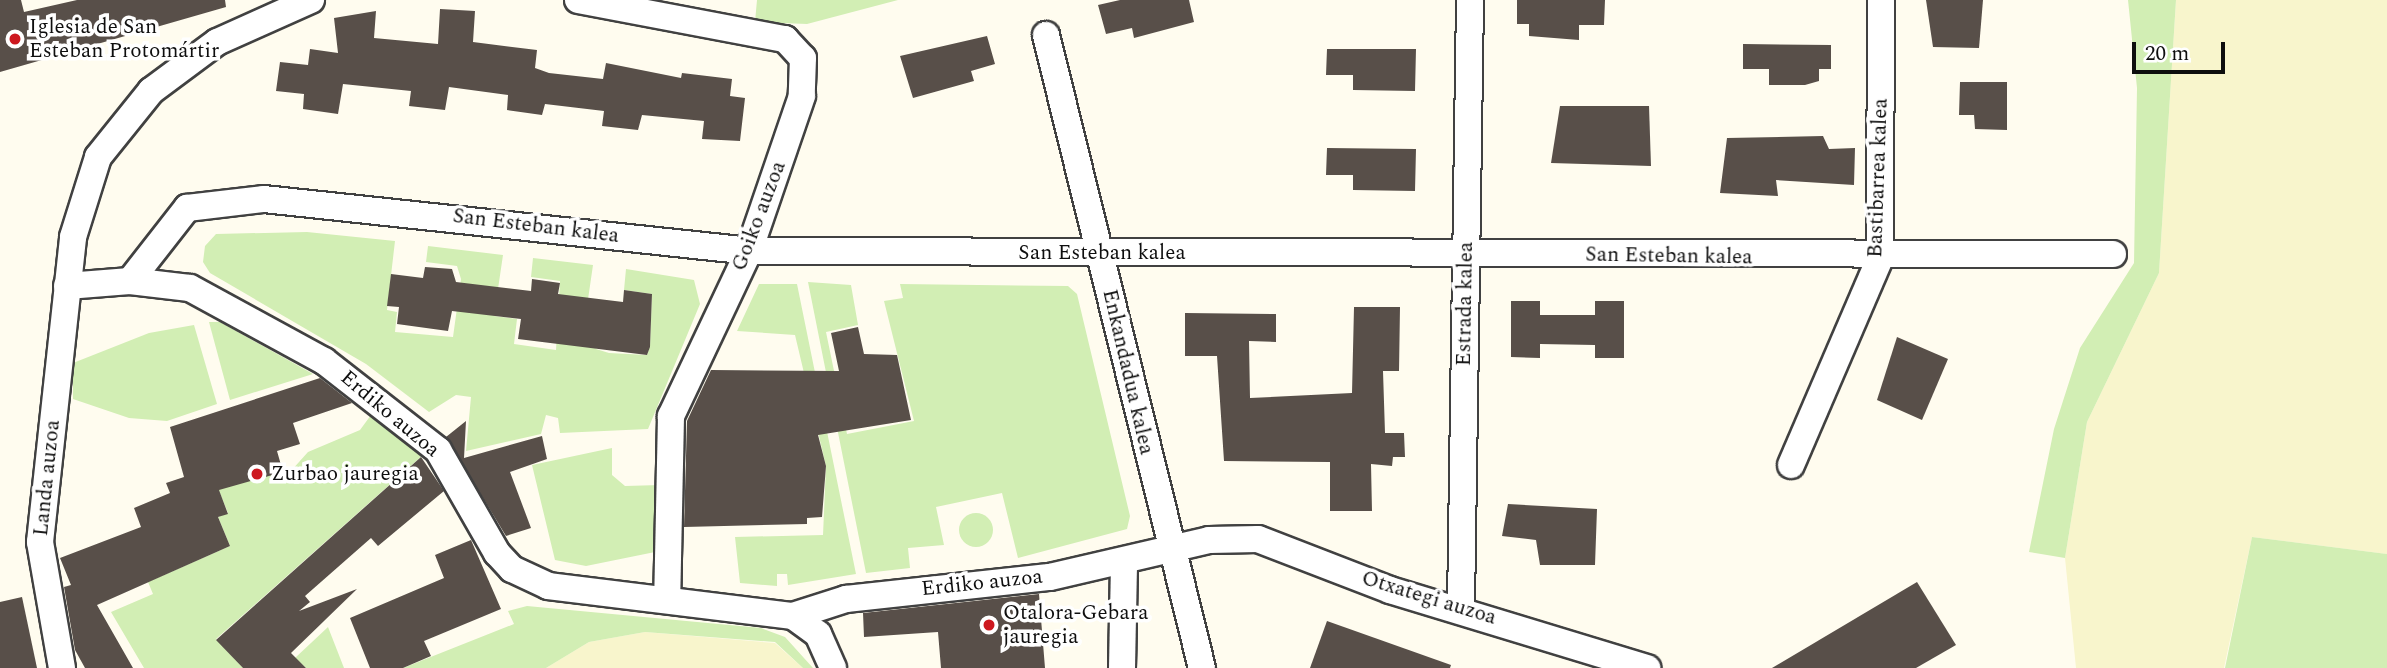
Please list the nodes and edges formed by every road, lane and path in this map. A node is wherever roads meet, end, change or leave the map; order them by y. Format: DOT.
graph roads {
  1 [pos="311,0"];
  2 [pos="578,0"];
  3 [pos="1470,0"];
  4 [pos="1881,0"];
  5 [pos="1046,35"];
  6 [pos="749,251"];
  7 [pos="1100,253"];
  8 [pos="1465,253"];
  9 [pos="2113,254"];
  10 [pos="1880,258"];
  11 [pos="131,281"];
  12 [pos="66,286"];
  13 [pos="1791,465"];
  14 [pos="1170,550"];
  15 [pos="1124,563"];
  16 [pos="667,600"];
  17 [pos="1461,607"];
  18 [pos="793,616"];
  19 [pos="62,668"];
  20 [pos="834,668"];
  21 [pos="1122,668"];
  22 [pos="1202,668"];
  23 [pos="1647,668"];
  1 -- 12 [label="street"];
  2 -- 6 [label="street, Goiko auzoa"];
  3 -- 8 [label="street, Estrada kalea"];
  4 -- 10 [label="street, Bastibarrea kalea"];
  5 -- 7 [label="street, Enkandadua kalea"];
  6 -- 7 [label="street, San Esteban kalea"];
  6 -- 11 [label="street, San Esteban kalea"];
  6 -- 16 [label="street, Goiko auzoa"];
  7 -- 8 [label="street, San Esteban kalea"];
  7 -- 14 [label="street, Enkandadua kalea"];
  8 -- 10 [label="street, San Esteban kalea"];
  8 -- 17 [label="street, Estrada kalea"];
  9 -- 10 [label="street, San Esteban kalea"];
  10 -- 13 [label="street, Bastibarrea kalea"];
  11 -- 12 [label="street, Erdiko auzoa"];
  11 -- 16 [label="street, Erdiko auzoa"];
  12 -- 19 [label="street, Landa auzoa"];
  14 -- 15 [label="street, Erdiko auzoa"];
  14 -- 17 [label="street, Otxategi auzoa"];
  14 -- 22 [label="street, Enkandadua kalea"];
  15 -- 18 [label="street, Erdiko auzoa"];
  15 -- 21 [label="street"];
  16 -- 18 [label="street, Erdiko auzoa"];
  17 -- 23 [label="street, Otxategi auzoa"];
  18 -- 20 [label="street"];
}
